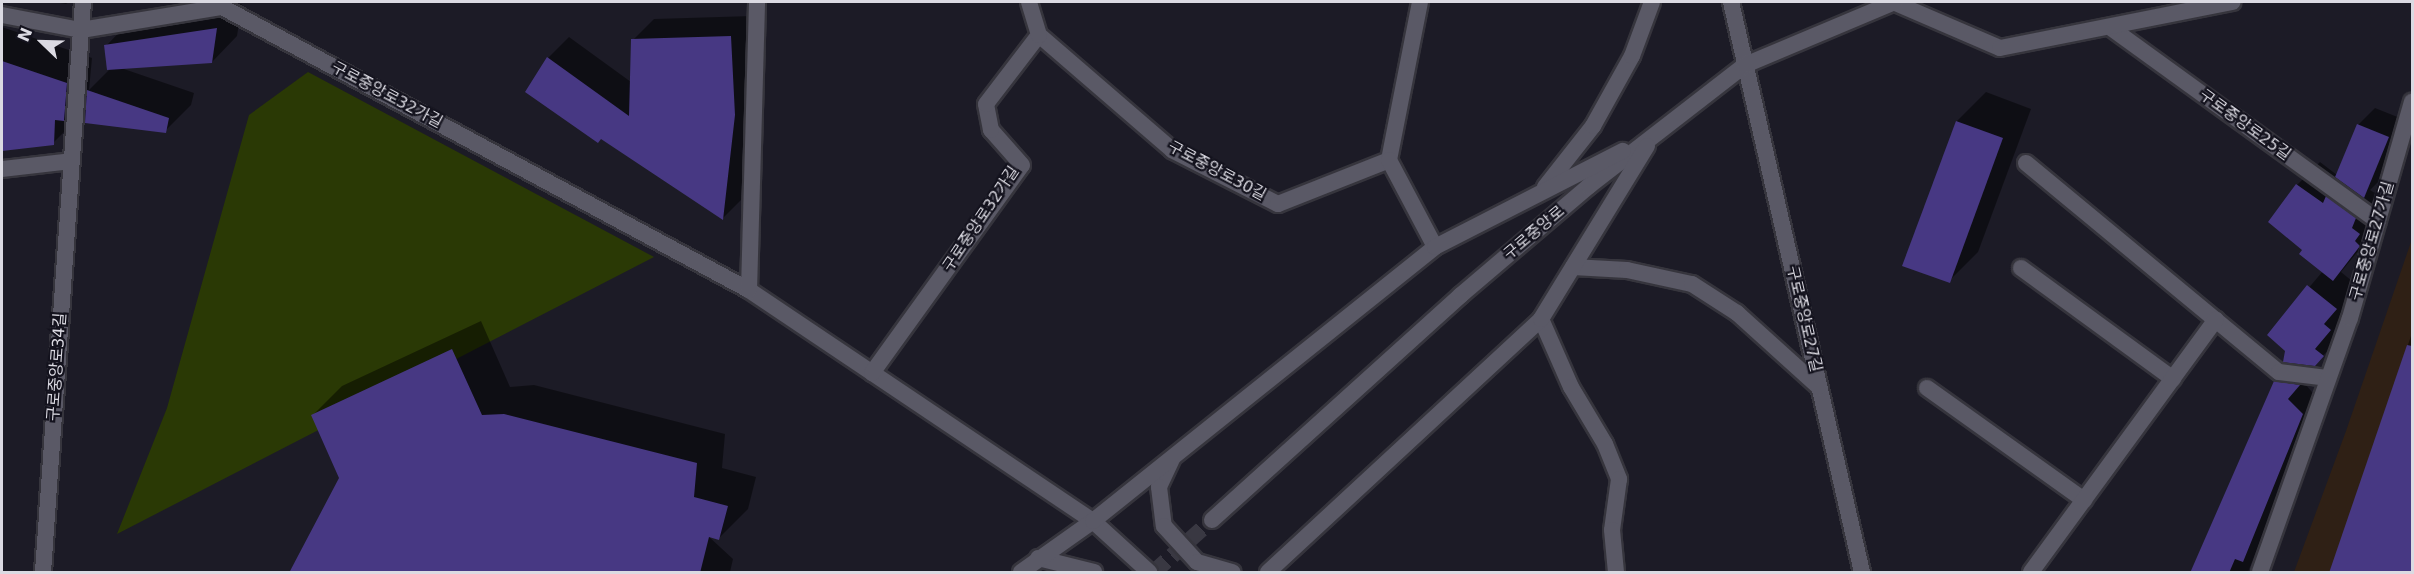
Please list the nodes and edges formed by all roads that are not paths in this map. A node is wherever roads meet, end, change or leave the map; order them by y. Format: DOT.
graph roads {
  1 [pos="83,2"];
  2 [pos="757,2"];
  3 [pos="1029,2"];
  4 [pos="1420,2"];
  5 [pos="1652,2"];
  6 [pos="1731,2"];
  7 [pos="1893,2"];
  8 [pos="2234,2"];
  9 [pos="226,4"];
  10 [pos="2,15"];
  11 [pos="2111,28"];
  12 [pos="81,30"];
  13 [pos="1039,35"];
  14 [pos="1745,65"];
  15 [pos="2412,102"];
  16 [pos="1653,137"];
  17 [pos="1389,160"];
  18 [pos="72,161"];
  19 [pos="2026,163"];
  20 [pos="2,169"];
  21 [pos="1544,189"];
  22 [pos="2378,222"];
  23 [pos="1435,247"];
  24 [pos="1574,267"];
  25 [pos="2021,268"];
  26 [pos="749,290"];
  27 [pos="1542,319"];
  28 [pos="2216,320"];
  29 [pos="872,373"];
  30 [pos="2327,378"];
  31 [pos="2173,379"];
  32 [pos="1820,388"];
  33 [pos="1927,388"];
  34 [pos="1174,456"];
  35 [pos="2084,500"];
  36 [pos="1212,520"];
  37 [pos="1093,521"];
  38 [pos="1038,558"];
  39 [pos="43,573"];
  40 [pos="1022,573"];
  41 [pos="1094,573"];
  42 [pos="1149,573"];
  43 [pos="1233,573"];
  44 [pos="1268,573"];
  45 [pos="1616,573"];
  46 [pos="1862,573"];
  47 [pos="2031,573"];
  48 [pos="2260,573"];
  1 -- 12 [label="street, 구로중앙로34길"];
  2 -- 26 [label="street"];
  3 -- 13 [label="street"];
  4 -- 17 [label="street"];
  5 -- 21 [label="street"];
  6 -- 14 [label="street, 구로중앙로27길"];
  7 -- 11 [label="street"];
  7 -- 14 [label="street, 구로중앙로"];
  8 -- 11 [label="street"];
  9 -- 12 [label="street, 구로중앙로32가길"];
  9 -- 26 [label="street, 구로중앙로32가길"];
  10 -- 12 [label="street, 구로중앙로32가길"];
  11 -- 22 [label="street, 구로중앙로25길"];
  12 -- 18 [label="street, 구로중앙로34길"];
  13 -- 17 [label="street, 구로중앙로30길"];
  13 -- 29 [label="street, 구로중앙로32가길"];
  14 -- 16 [label="street, 구로중앙로"];
  14 -- 32 [label="street, 구로중앙로27길"];
  15 -- 22 [label="street, 구로중앙로27가길"];
  16 -- 21 [label="street"];
  16 -- 24 [label="street"];
  16 -- 36 [label="street, 구로중앙로"];
  17 -- 23 [label="street"];
  18 -- 20 [label="street"];
  18 -- 39 [label="street, 구로중앙로34길"];
  19 -- 28 [label="street"];
  21 -- 23 [label="street"];
  22 -- 30 [label="street, 구로중앙로27가길"];
  23 -- 34 [label="street"];
  24 -- 27 [label="street"];
  24 -- 32 [label="street"];
  25 -- 31 [label="street"];
  26 -- 29 [label="street, 구로중앙로32가길"];
  27 -- 44 [label="street"];
  27 -- 45 [label="street"];
  28 -- 30 [label="street"];
  28 -- 31 [label="street"];
  29 -- 37 [label="street, 구로중앙로32가길"];
  30 -- 48 [label="street, 구로중앙로27가길"];
  31 -- 35 [label="street"];
  32 -- 46 [label="street, 구로중앙로27길"];
  33 -- 35 [label="street"];
  34 -- 37 [label="street"];
  34 -- 43 [label="street"];
  35 -- 47 [label="street"];
  37 -- 38 [label="street"];
  37 -- 42 [label="street, 구로중앙로32가길"];
  38 -- 40 [label="street"];
  38 -- 41 [label="street"];
}
